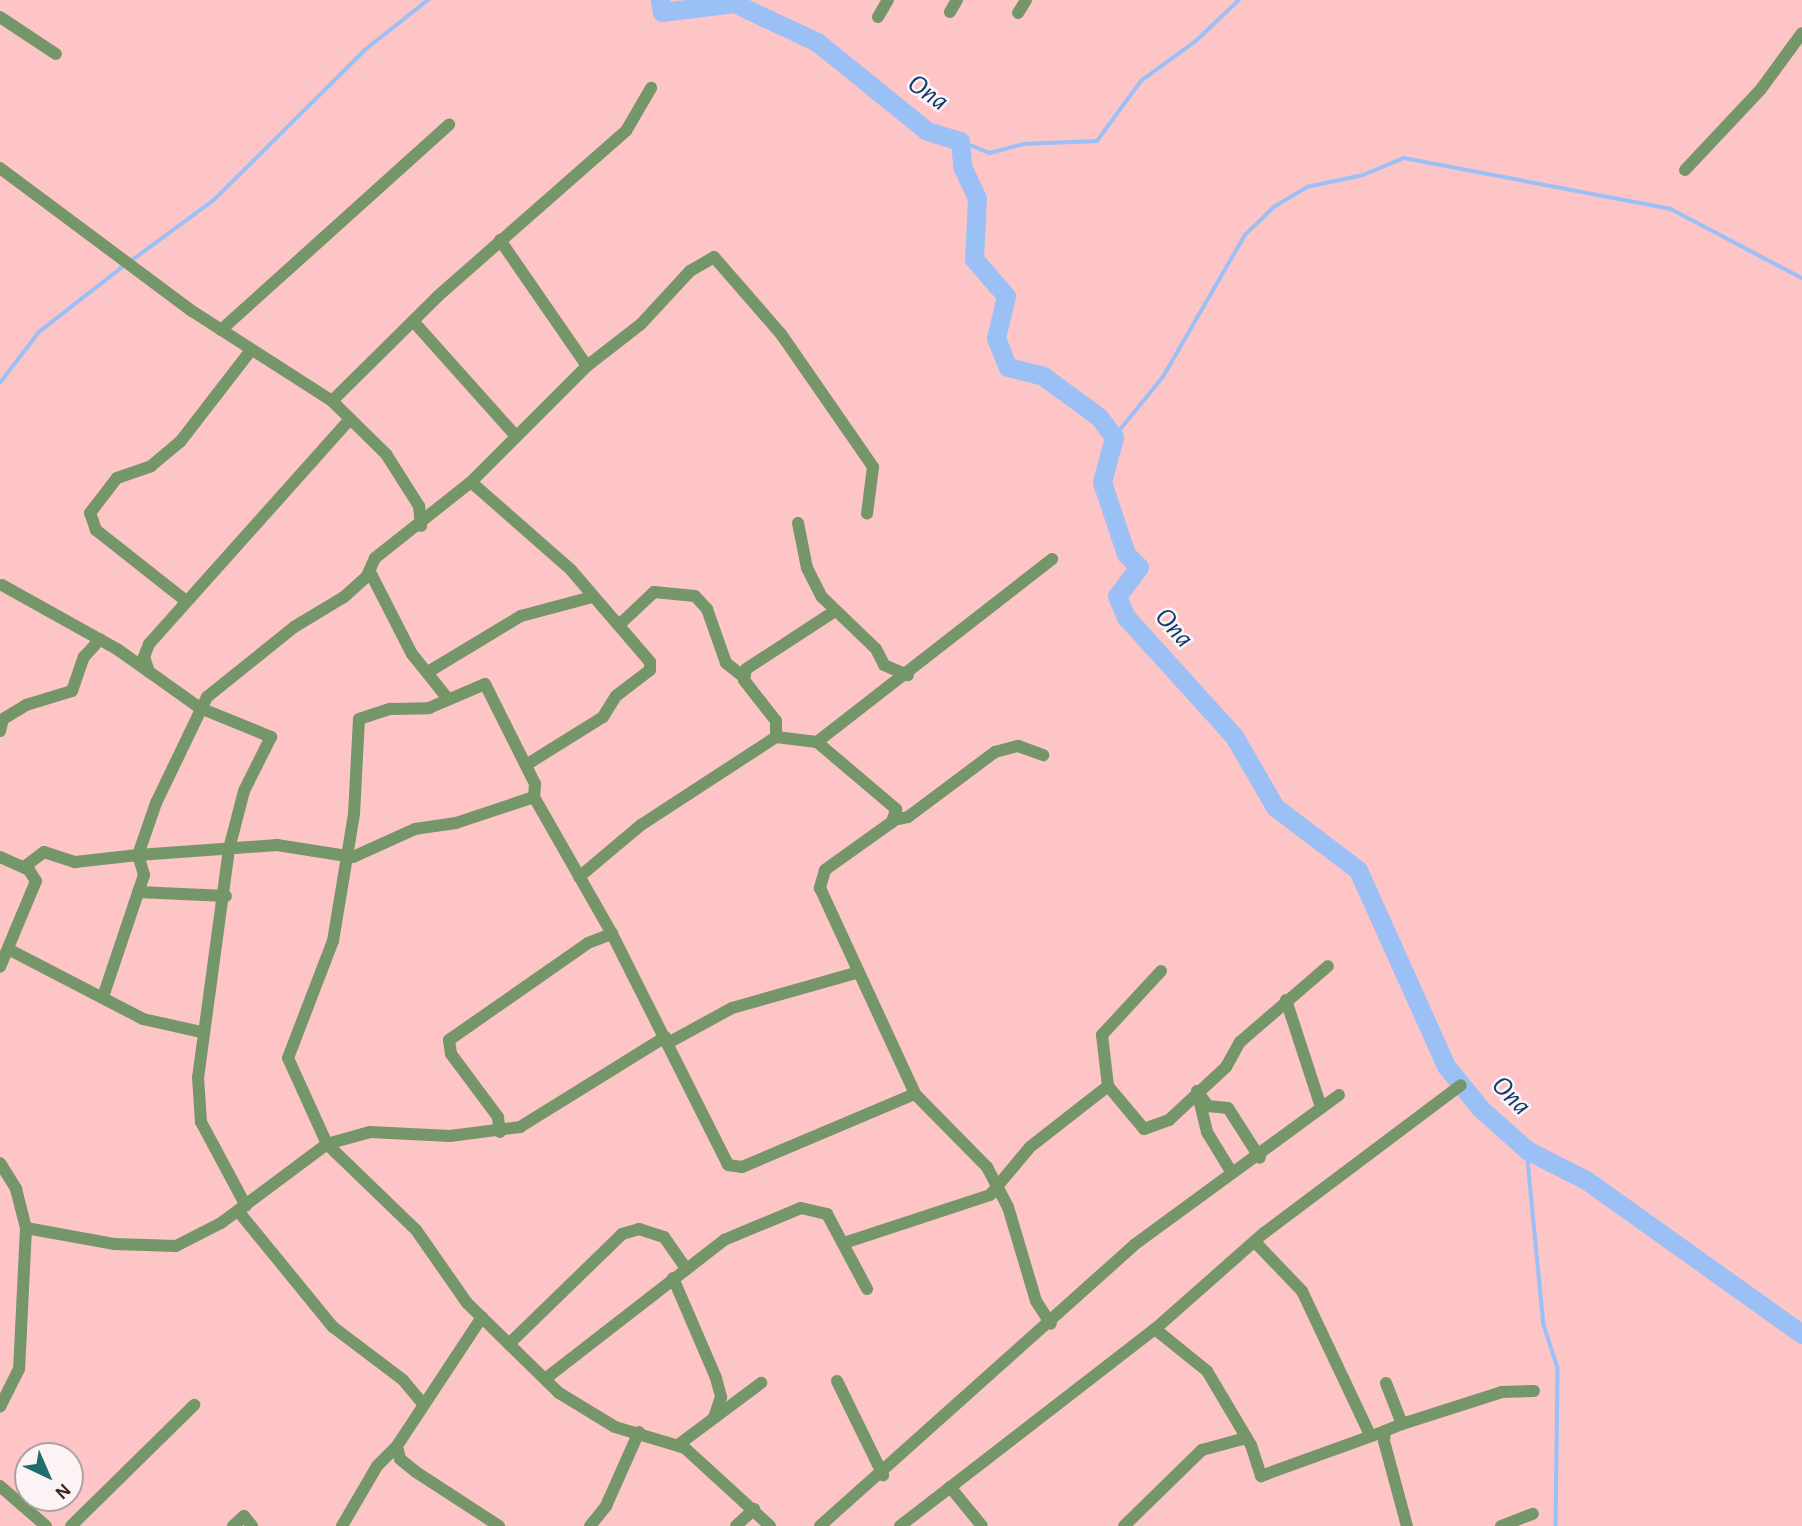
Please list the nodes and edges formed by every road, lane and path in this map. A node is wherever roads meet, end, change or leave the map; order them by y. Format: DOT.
graph roads {
  1 [pos="888,0"];
  2 [pos="957,0"];
  3 [pos="1026,0"];
  4 [pos="950,12"];
  5 [pos="1018,13"];
  6 [pos="0,17"];
  7 [pos="878,17"];
  8 [pos="1802,33"];
  9 [pos="56,54"];
  10 [pos="651,88"];
  11 [pos="449,125"];
  12 [pos="0,168"];
  13 [pos="1685,170"];
  14 [pos="500,240"];
  15 [pos="414,321"];
  16 [pos="221,330"];
  17 [pos="251,350"];
  18 [pos="587,366"];
  19 [pos="332,401"];
  20 [pos="350,419"];
  21 [pos="516,436"];
  22 [pos="471,482"];
  23 [pos="867,514"];
  24 [pos="798,523"];
  25 [pos="421,526"];
  26 [pos="1052,559"];
  27 [pos="370,572"];
  28 [pos="2,585"];
  29 [pos="592,597"];
  30 [pos="186,601"];
  31 [pos="835,611"];
  32 [pos="619,625"];
  33 [pos="100,639"];
  34 [pos="149,672"];
  35 [pos="428,672"];
  36 [pos="908,675"];
  37 [pos="744,677"];
  38 [pos="448,699"];
  39 [pos="200,708"];
  40 [pos="0,731"];
  41 [pos="776,737"];
  42 [pos="817,742"];
  43 [pos="1043,755"];
  44 [pos="526,765"];
  45 [pos="534,797"];
  46 [pos="893,820"];
  47 [pos="229,849"];
  48 [pos="138,855"];
  49 [pos="0,857"];
  50 [pos="344,857"];
  51 [pos="24,867"];
  52 [pos="579,877"];
  53 [pos="138,892"];
  54 [pos="226,896"];
  55 [pos="612,934"];
  56 [pos="8,950"];
  57 [pos="1328,966"];
  58 [pos="0,967"];
  59 [pos="1161,971"];
  60 [pos="856,973"];
  61 [pos="103,997"];
  62 [pos="1286,1000"];
  63 [pos="201,1032"];
  64 [pos="666,1040"];
  65 [pos="1461,1085"];
  66 [pos="1108,1086"];
  67 [pos="1197,1091"];
  68 [pos="915,1094"];
  69 [pos="1339,1095"];
  70 [pos="1321,1107"];
  71 [pos="500,1132"];
  72 [pos="327,1144"];
  73 [pos="1260,1158"];
  74 [pos="0,1163"];
  75 [pos="1232,1173"];
  76 [pos="996,1185"];
  77 [pos="242,1209"];
  78 [pos="26,1228"];
  79 [pos="847,1242"];
  80 [pos="1255,1242"];
  81 [pos="685,1269"];
  82 [pos="673,1278"];
  83 [pos="867,1289"];
  84 [pos="482,1317"];
  85 [pos="1051,1324"];
  86 [pos="1155,1329"];
  87 [pos="509,1344"];
  88 [pos="545,1379"];
  89 [pos="837,1381"];
  90 [pos="761,1383"];
  91 [pos="1386,1383"];
  92 [pos="1534,1391"];
  93 [pos="423,1404"];
  94 [pos="194,1405"];
  95 [pos="0,1408"];
  96 [pos="714,1417"];
  97 [pos="1402,1424"];
  98 [pos="1385,1431"];
  99 [pos="639,1432"];
  100 [pos="1370,1435"];
  101 [pos="1246,1438"];
  102 [pos="678,1445"];
  103 [pos="397,1446"];
  104 [pos="883,1475"];
  105 [pos="0,1486"];
  106 [pos="950,1487"];
  107 [pos="754,1509"];
  108 [pos="1532,1514"];
  109 [pos="46,1526"];
  110 [pos="71,1526"];
  111 [pos="233,1526"];
  112 [pos="252,1526"];
  113 [pos="342,1526"];
  114 [pos="499,1526"];
  115 [pos="590,1526"];
  116 [pos="736,1526"];
  117 [pos="770,1526"];
  118 [pos="820,1526"];
  119 [pos="900,1526"];
  120 [pos="982,1526"];
  121 [pos="1124,1526"];
  122 [pos="1407,1526"];
  123 [pos="1501,1526"];
  1 -- 7 [label="street"];
  2 -- 4 [label="street"];
  3 -- 5 [label="street"];
  6 -- 9 [label="street"];
  8 -- 13 [label="street"];
  10 -- 14 [label="street"];
  11 -- 16 [label="street"];
  12 -- 16 [label="street"];
  14 -- 15 [label="street"];
  14 -- 18 [label="street"];
  15 -- 19 [label="street"];
  15 -- 21 [label="street"];
  16 -- 17 [label="street"];
  17 -- 19 [label="street"];
  17 -- 30 [label="street"];
  18 -- 21 [label="street"];
  18 -- 23 [label="street"];
  19 -- 20 [label="street"];
  20 -- 25 [label="street"];
  20 -- 30 [label="street"];
  21 -- 22 [label="street"];
  22 -- 25 [label="street"];
  22 -- 29 [label="street"];
  24 -- 31 [label="street"];
  25 -- 27 [label="street"];
  26 -- 36 [label="street"];
  27 -- 35 [label="street"];
  27 -- 39 [label="street"];
  28 -- 33 [label="street"];
  29 -- 32 [label="street"];
  29 -- 35 [label="street"];
  30 -- 34 [label="street"];
  31 -- 36 [label="street"];
  31 -- 37 [label="street"];
  32 -- 37 [label="street"];
  32 -- 44 [label="street"];
  33 -- 34 [label="street"];
  33 -- 40 [label="street"];
  34 -- 39 [label="street"];
  35 -- 38 [label="street"];
  36 -- 42 [label="street"];
  37 -- 41 [label="street"];
  38 -- 44 [label="street"];
  38 -- 50 [label="street"];
  39 -- 47 [label="street"];
  39 -- 48 [label="street"];
  41 -- 42 [label="street"];
  41 -- 52 [label="street"];
  42 -- 46 [label="street"];
  43 -- 46 [label="street"];
  44 -- 45 [label="street"];
  45 -- 50 [label="street"];
  45 -- 52 [label="street"];
  46 -- 60 [label="street"];
  47 -- 48 [label="street"];
  47 -- 50 [label="street"];
  47 -- 54 [label="street"];
  48 -- 51 [label="street"];
  48 -- 53 [label="street"];
  49 -- 51 [label="street"];
  50 -- 72 [label="street"];
  51 -- 56 [label="street"];
  52 -- 55 [label="street"];
  53 -- 54 [label="street"];
  53 -- 61 [label="street"];
  54 -- 63 [label="street"];
  55 -- 64 [label="street"];
  55 -- 71 [label="street"];
  56 -- 58 [label="street"];
  56 -- 61 [label="street"];
  57 -- 62 [label="street"];
  59 -- 66 [label="street"];
  60 -- 64 [label="street"];
  60 -- 68 [label="street"];
  61 -- 63 [label="street"];
  62 -- 67 [label="street"];
  62 -- 70 [label="street"];
  63 -- 77 [label="street"];
  64 -- 68 [label="street"];
  64 -- 71 [label="street"];
  65 -- 80 [label="street"];
  66 -- 67 [label="street"];
  66 -- 76 [label="street"];
  67 -- 73 [label="street"];
  67 -- 75 [label="street"];
  68 -- 76 [label="street"];
  69 -- 70 [label="street"];
  70 -- 73 [label="street"];
  71 -- 72 [label="street"];
  72 -- 77 [label="street"];
  72 -- 84 [label="street"];
  73 -- 75 [label="street"];
  74 -- 78 [label="street"];
  75 -- 85 [label="street"];
  76 -- 79 [label="street"];
  76 -- 85 [label="street"];
  77 -- 78 [label="street"];
  77 -- 93 [label="street"];
  78 -- 95 [label="street"];
  79 -- 81 [label="street"];
  79 -- 83 [label="street"];
  80 -- 86 [label="street"];
  80 -- 100 [label="street"];
  81 -- 82 [label="street"];
  81 -- 87 [label="street"];
  82 -- 88 [label="street"];
  82 -- 96 [label="street"];
  84 -- 87 [label="street"];
  84 -- 93 [label="street"];
  85 -- 104 [label="street"];
  86 -- 101 [label="street"];
  86 -- 106 [label="street"];
  87 -- 88 [label="street"];
  88 -- 99 [label="street"];
  89 -- 104 [label="street"];
  90 -- 96 [label="street"];
  91 -- 97 [label="street"];
  92 -- 97 [label="street"];
  93 -- 103 [label="street"];
  94 -- 110 [label="street"];
  96 -- 102 [label="street"];
  97 -- 98 [label="street"];
  98 -- 100 [label="street"];
  98 -- 122 [label="street"];
  99 -- 102 [label="street"];
  99 -- 115 [label="street"];
  100 -- 101 [label="street"];
  101 -- 121 [label="street"];
  102 -- 107 [label="street"];
  103 -- 113 [label="street"];
  103 -- 114 [label="street"];
  104 -- 118 [label="street"];
  105 -- 109 [label="street"];
  106 -- 119 [label="street"];
  106 -- 120 [label="street"];
  107 -- 116 [label="street"];
  107 -- 117 [label="street"];
  108 -- 123 [label="street"];
  111 -- 112 [label="street"];
}
